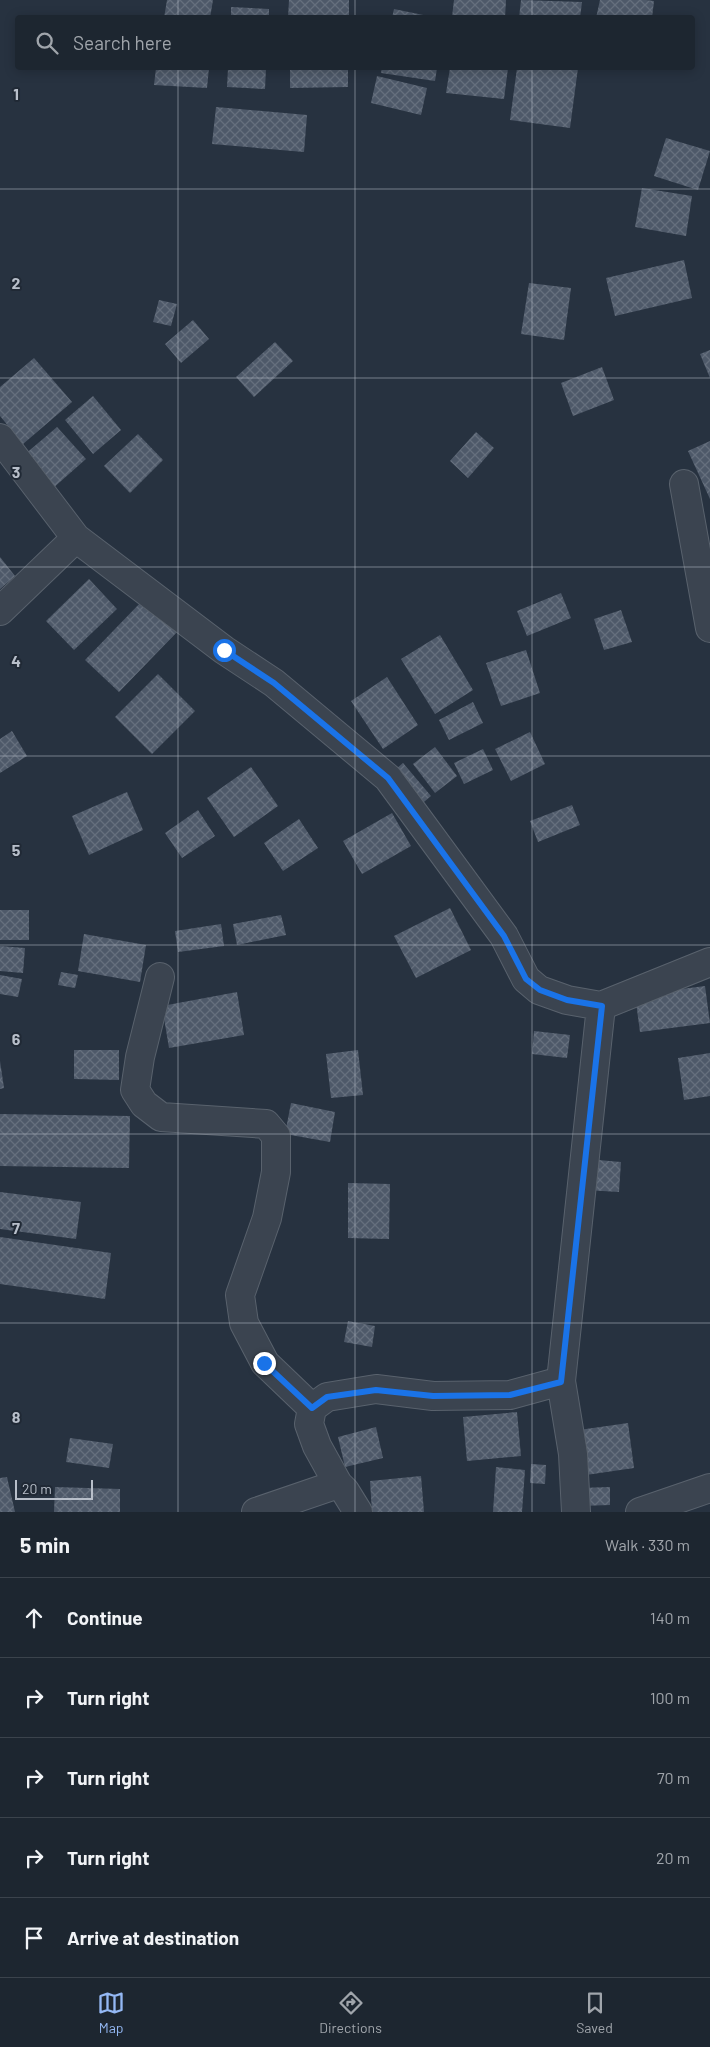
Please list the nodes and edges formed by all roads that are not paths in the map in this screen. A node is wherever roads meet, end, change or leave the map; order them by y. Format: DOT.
graph roads {
  1 [pos="0,438"];
  2 [pos="684,484"];
  3 [pos="76,538"];
  4 [pos="0,611"];
  5 [pos="710,628"];
  6 [pos="710,962"];
  7 [pos="160,976"];
  8 [pos="602,1006"];
  9 [pos="561,1382"];
  10 [pos="312,1408"];
  11 [pos="338,1484"];
  12 [pos="710,1488"];
  13 [pos="256,1512"];
  14 [pos="358,1512"];
  15 [pos="576,1512"];
  16 [pos="640,1512"];
  1 -- 3 [label="street"];
  2 -- 5 [label="street"];
  3 -- 4 [label="street"];
  3 -- 8 [label="street"];
  6 -- 8 [label="street"];
  7 -- 10 [label="street"];
  8 -- 9 [label="street"];
  9 -- 10 [label="street"];
  9 -- 15 [label="street"];
  10 -- 11 [label="street"];
  11 -- 13 [label="street"];
  11 -- 14 [label="street"];
  12 -- 16 [label="street"];
}
